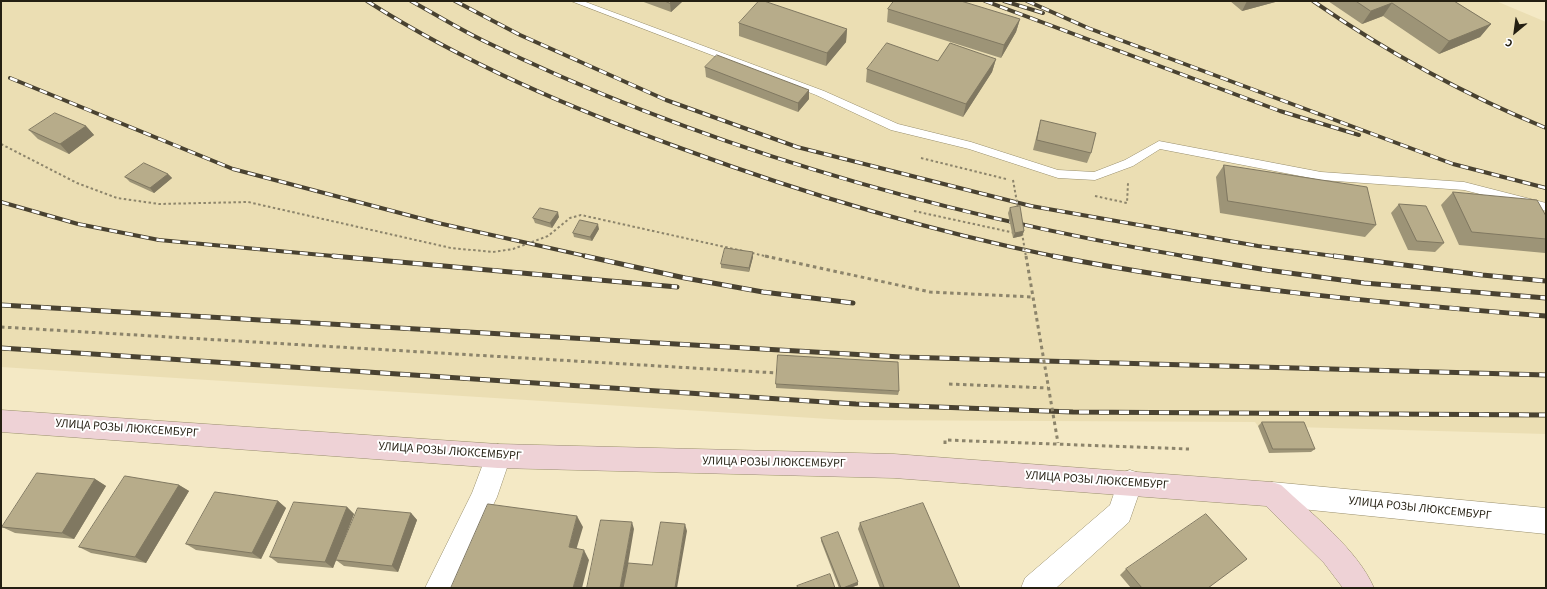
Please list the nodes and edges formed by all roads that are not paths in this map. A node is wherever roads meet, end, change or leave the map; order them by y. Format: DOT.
graph roads {
  1 [pos="575,1"];
  2 [pos="1546,207"];
  3 [pos="1,421"];
  4 [pos="498,456"];
  5 [pos="1130,482"];
  6 [pos="1272,494"];
  7 [pos="1546,521"];
  8 [pos="440,588"];
  9 [pos="1035,588"];
  10 [pos="1360,588"];
  1 -- 2 [label="lane"];
  3 -- 4 [label="street, УЛИЦА РОЗЫ ЛЮКСЕМБУРГ"];
  4 -- 5 [label="street, УЛИЦА РОЗЫ ЛЮКСЕМБУРГ"];
  4 -- 8 [label="street"];
  5 -- 6 [label="street, УЛИЦА РОЗЫ ЛЮКСЕМБУРГ"];
  5 -- 9 [label="street"];
  6 -- 7 [label="street, УЛИЦА РОЗЫ ЛЮКСЕМБУРГ"];
  6 -- 10 [label="street"];
}
